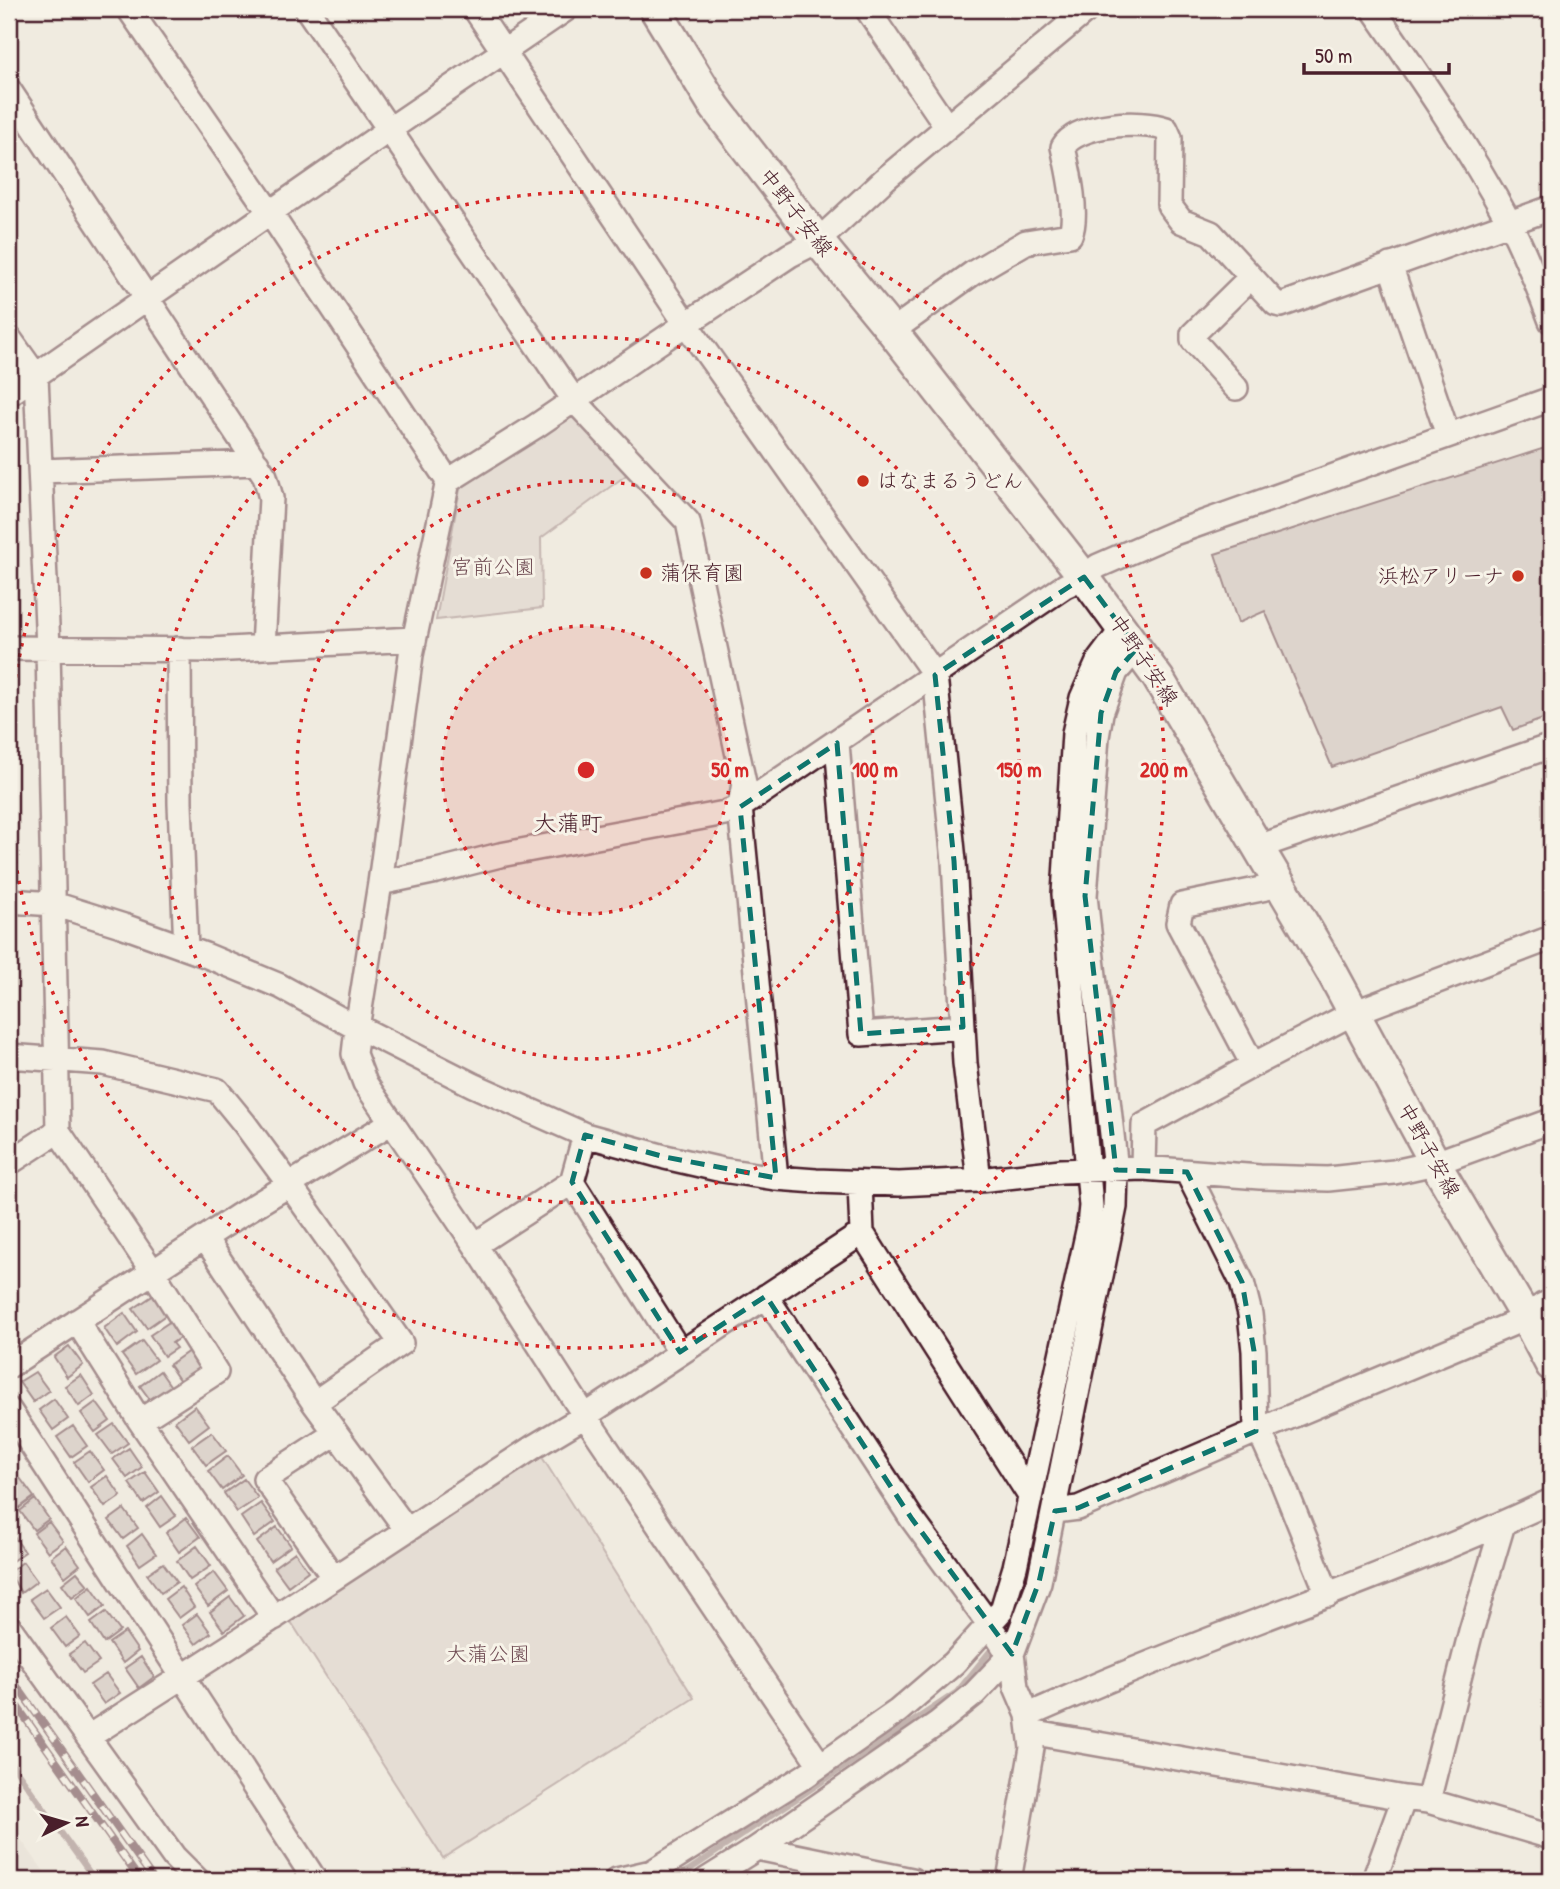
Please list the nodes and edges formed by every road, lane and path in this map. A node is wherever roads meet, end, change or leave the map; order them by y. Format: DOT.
graph roads {
  1 [pos="129,9"];
  2 [pos="307,9"];
  3 [pos="475,9"];
  4 [pos="566,9"];
  5 [pos="655,9"];
  6 [pos="867,9"];
  7 [pos="1088,9"];
  8 [pos="1373,9"];
  9 [pos="504,52"];
  10 [pos="9,90"];
  11 [pos="947,127"];
  12 [pos="390,129"];
  13 [pos="1551,208"];
  14 [pos="270,213"];
  15 [pos="1509,223"];
  16 [pos="818,241"];
  17 [pos="1390,265"];
  18 [pos="1251,277"];
  19 [pos="147,298"];
  20 [pos="1551,321"];
  21 [pos="686,324"];
  22 [pos="892,331"];
  23 [pos="9,338"];
  24 [pos="36,376"];
  25 [pos="1236,388"];
  26 [pos="9,394"];
  27 [pos="1551,399"];
  28 [pos="574,400"];
  29 [pos="1447,435"];
  30 [pos="257,463"];
  31 [pos="41,471"];
  32 [pos="448,481"];
  33 [pos="1084,577"];
  34 [pos="1130,638"];
  35 [pos="414,639"];
  36 [pos="263,647"];
  37 [pos="9,648"];
  38 [pos="48,648"];
  39 [pos="179,649"];
  40 [pos="935,675"];
  41 [pos="837,743"];
  42 [pos="1551,746"];
  43 [pos="740,807"];
  44 [pos="1258,847"];
  45 [pos="380,883"];
  46 [pos="1281,885"];
  47 [pos="9,901"];
  48 [pos="54,904"];
  49 [pos="1551,938"];
  50 [pos="186,948"];
  51 [pos="1353,1013"];
  52 [pos="963,1027"];
  53 [pos="357,1028"];
  54 [pos="9,1056"];
  55 [pos="57,1060"];
  56 [pos="1253,1065"];
  57 [pos="1551,1121"];
  58 [pos="392,1122"];
  59 [pos="58,1130"];
  60 [pos="585,1135"];
  61 [pos="9,1163"];
  62 [pos="1435,1163"];
  63 [pos="1143,1168"];
  64 [pos="1116,1170"];
  65 [pos="1088,1171"];
  66 [pos="1187,1172"];
  67 [pos="776,1178"];
  68 [pos="979,1180"];
  69 [pos="572,1182"];
  70 [pos="860,1183"];
  71 [pos="289,1184"];
  72 [pos="862,1233"];
  73 [pos="205,1238"];
  74 [pos="475,1245"];
  75 [pos="153,1272"];
  76 [pos="766,1296"];
  77 [pos="1551,1302"];
  78 [pos="1526,1318"];
  79 [pos="77,1321"];
  80 [pos="680,1352"];
  81 [pos="1551,1365"];
  82 [pos="9,1366"];
  83 [pos="314,1403"];
  84 [pos="9,1410"];
  85 [pos="585,1416"];
  86 [pos="140,1421"];
  87 [pos="1257,1431"];
  88 [pos="336,1433"];
  89 [pos="1030,1496"];
  90 [pos="1551,1502"];
  91 [pos="1055,1511"];
  92 [pos="1503,1524"];
  93 [pos="407,1530"];
  94 [pos="334,1578"];
  95 [pos="1328,1595"];
  96 [pos="274,1618"];
  97 [pos="9,1627"];
  98 [pos="1000,1640"];
  99 [pos="183,1677"];
  100 [pos="1029,1724"];
  101 [pos="88,1737"];
  102 [pos="820,1765"];
  103 [pos="1404,1798"];
  104 [pos="1428,1801"];
  105 [pos="1551,1837"];
  106 [pos="757,1848"];
  107 [pos="197,1880"];
  108 [pos="315,1880"];
  109 [pos="617,1880"];
  110 [pos="706,1880"];
  111 [pos="912,1880"];
  112 [pos="1009,1880"];
  113 [pos="1374,1880"];
  1 -- 14 [label="street"];
  2 -- 12 [label="street"];
  3 -- 9 [label="street"];
  4 -- 9 [label="street"];
  5 -- 16 [label="main road, 中野子安線"];
  6 -- 11 [label="street"];
  7 -- 11 [label="street"];
  8 -- 15 [label="street"];
  9 -- 12 [label="street"];
  9 -- 21 [label="street"];
  10 -- 19 [label="street"];
  11 -- 16 [label="street"];
  12 -- 14 [label="street"];
  12 -- 28 [label="street"];
  13 -- 15 [label="street"];
  14 -- 19 [label="street"];
  14 -- 32 [label="street"];
  15 -- 17 [label="street"];
  15 -- 20 [label="street"];
  16 -- 21 [label="street"];
  16 -- 22 [label="main road, 中野子安線"];
  17 -- 18 [label="street"];
  17 -- 29 [label="street"];
  18 -- 22 [label="street"];
  18 -- 25 [label="street"];
  19 -- 24 [label="street"];
  19 -- 30 [label="street"];
  21 -- 28 [label="street"];
  21 -- 40 [label="street"];
  22 -- 33 [label="main road, 中野子安線"];
  23 -- 24 [label="street"];
  24 -- 26 [label="street"];
  24 -- 31 [label="street"];
  27 -- 29 [label="street"];
  28 -- 32 [label="street"];
  28 -- 43 [label="street"];
  29 -- 33 [label="street"];
  30 -- 31 [label="street"];
  30 -- 36 [label="street"];
  31 -- 38 [label="street"];
  32 -- 35 [label="street"];
  33 -- 34 [label="main road, 中野子安線"];
  33 -- 40 [label="street"];
  34 -- 44 [label="main road, 中野子安線"];
  34 -- 64 [label="street"];
  34 -- 65 [label="street"];
  35 -- 36 [label="street"];
  35 -- 45 [label="street"];
  36 -- 39 [label="street"];
  37 -- 38 [label="street"];
  38 -- 39 [label="street"];
  38 -- 48 [label="street"];
  39 -- 50 [label="street"];
  40 -- 41 [label="street"];
  40 -- 52 [label="street"];
  41 -- 43 [label="street"];
  41 -- 52 [label="street"];
  42 -- 44 [label="street"];
  43 -- 45 [label="street"];
  43 -- 67 [label="street"];
  44 -- 46 [label="main road, 中野子安線"];
  45 -- 53 [label="street"];
  46 -- 51 [label="main road, 中野子安線"];
  46 -- 56 [label="street"];
  47 -- 48 [label="street"];
  48 -- 50 [label="street"];
  48 -- 55 [label="street"];
  49 -- 51 [label="street"];
  50 -- 53 [label="street"];
  51 -- 56 [label="street"];
  51 -- 62 [label="main road, 中野子安線"];
  52 -- 68 [label="street"];
  53 -- 58 [label="street"];
  53 -- 60 [label="street"];
  54 -- 55 [label="street"];
  55 -- 59 [label="street"];
  55 -- 71 [label="street"];
  56 -- 63 [label="street"];
  57 -- 62 [label="street"];
  58 -- 71 [label="street"];
  58 -- 74 [label="street"];
  59 -- 61 [label="street"];
  59 -- 75 [label="street"];
  60 -- 67 [label="street"];
  60 -- 69 [label="street"];
  62 -- 66 [label="street"];
  62 -- 78 [label="main road, 中野子安線"];
  63 -- 64 [label="street"];
  63 -- 66 [label="street"];
  64 -- 65 [label="street"];
  64 -- 91 [label="street"];
  65 -- 68 [label="street"];
  65 -- 89 [label="street"];
  66 -- 87 [label="street"];
  67 -- 70 [label="street"];
  68 -- 70 [label="street"];
  69 -- 74 [label="street"];
  69 -- 80 [label="street"];
  70 -- 72 [label="street"];
  71 -- 73 [label="street"];
  71 -- 83 [label="street"];
  72 -- 76 [label="street"];
  72 -- 89 [label="street"];
  73 -- 75 [label="street"];
  73 -- 83 [label="street"];
  74 -- 85 [label="street"];
  75 -- 79 [label="street"];
  75 -- 86 [label="street"];
  76 -- 80 [label="street"];
  76 -- 98 [label="street"];
  77 -- 78 [label="street"];
  78 -- 81 [label="main road, 中野子安線"];
  78 -- 87 [label="street"];
  79 -- 82 [label="street"];
  79 -- 86 [label="street"];
  80 -- 85 [label="street"];
  83 -- 88 [label="street"];
  84 -- 99 [label="street"];
  85 -- 93 [label="street"];
  85 -- 102 [label="street"];
  86 -- 96 [label="street"];
  87 -- 91 [label="street"];
  87 -- 95 [label="street"];
  88 -- 93 [label="street"];
  88 -- 94 [label="street"];
  89 -- 98 [label="street"];
  90 -- 92 [label="street"];
  91 -- 98 [label="street"];
  92 -- 95 [label="street"];
  92 -- 104 [label="street"];
  93 -- 94 [label="street"];
  94 -- 96 [label="street"];
  95 -- 100 [label="street"];
  96 -- 99 [label="street"];
  97 -- 101 [label="street"];
  98 -- 100 [label="street"];
  98 -- 102 [label="street"];
  98 -- 106 [label="street"];
  99 -- 101 [label="street"];
  99 -- 108 [label="street"];
  100 -- 103 [label="street"];
  100 -- 112 [label="street"];
  101 -- 107 [label="street"];
  102 -- 109 [label="street"];
  103 -- 104 [label="street"];
  103 -- 113 [label="street"];
  104 -- 105 [label="street"];
  106 -- 110 [label="street"];
  106 -- 111 [label="street"];
}
